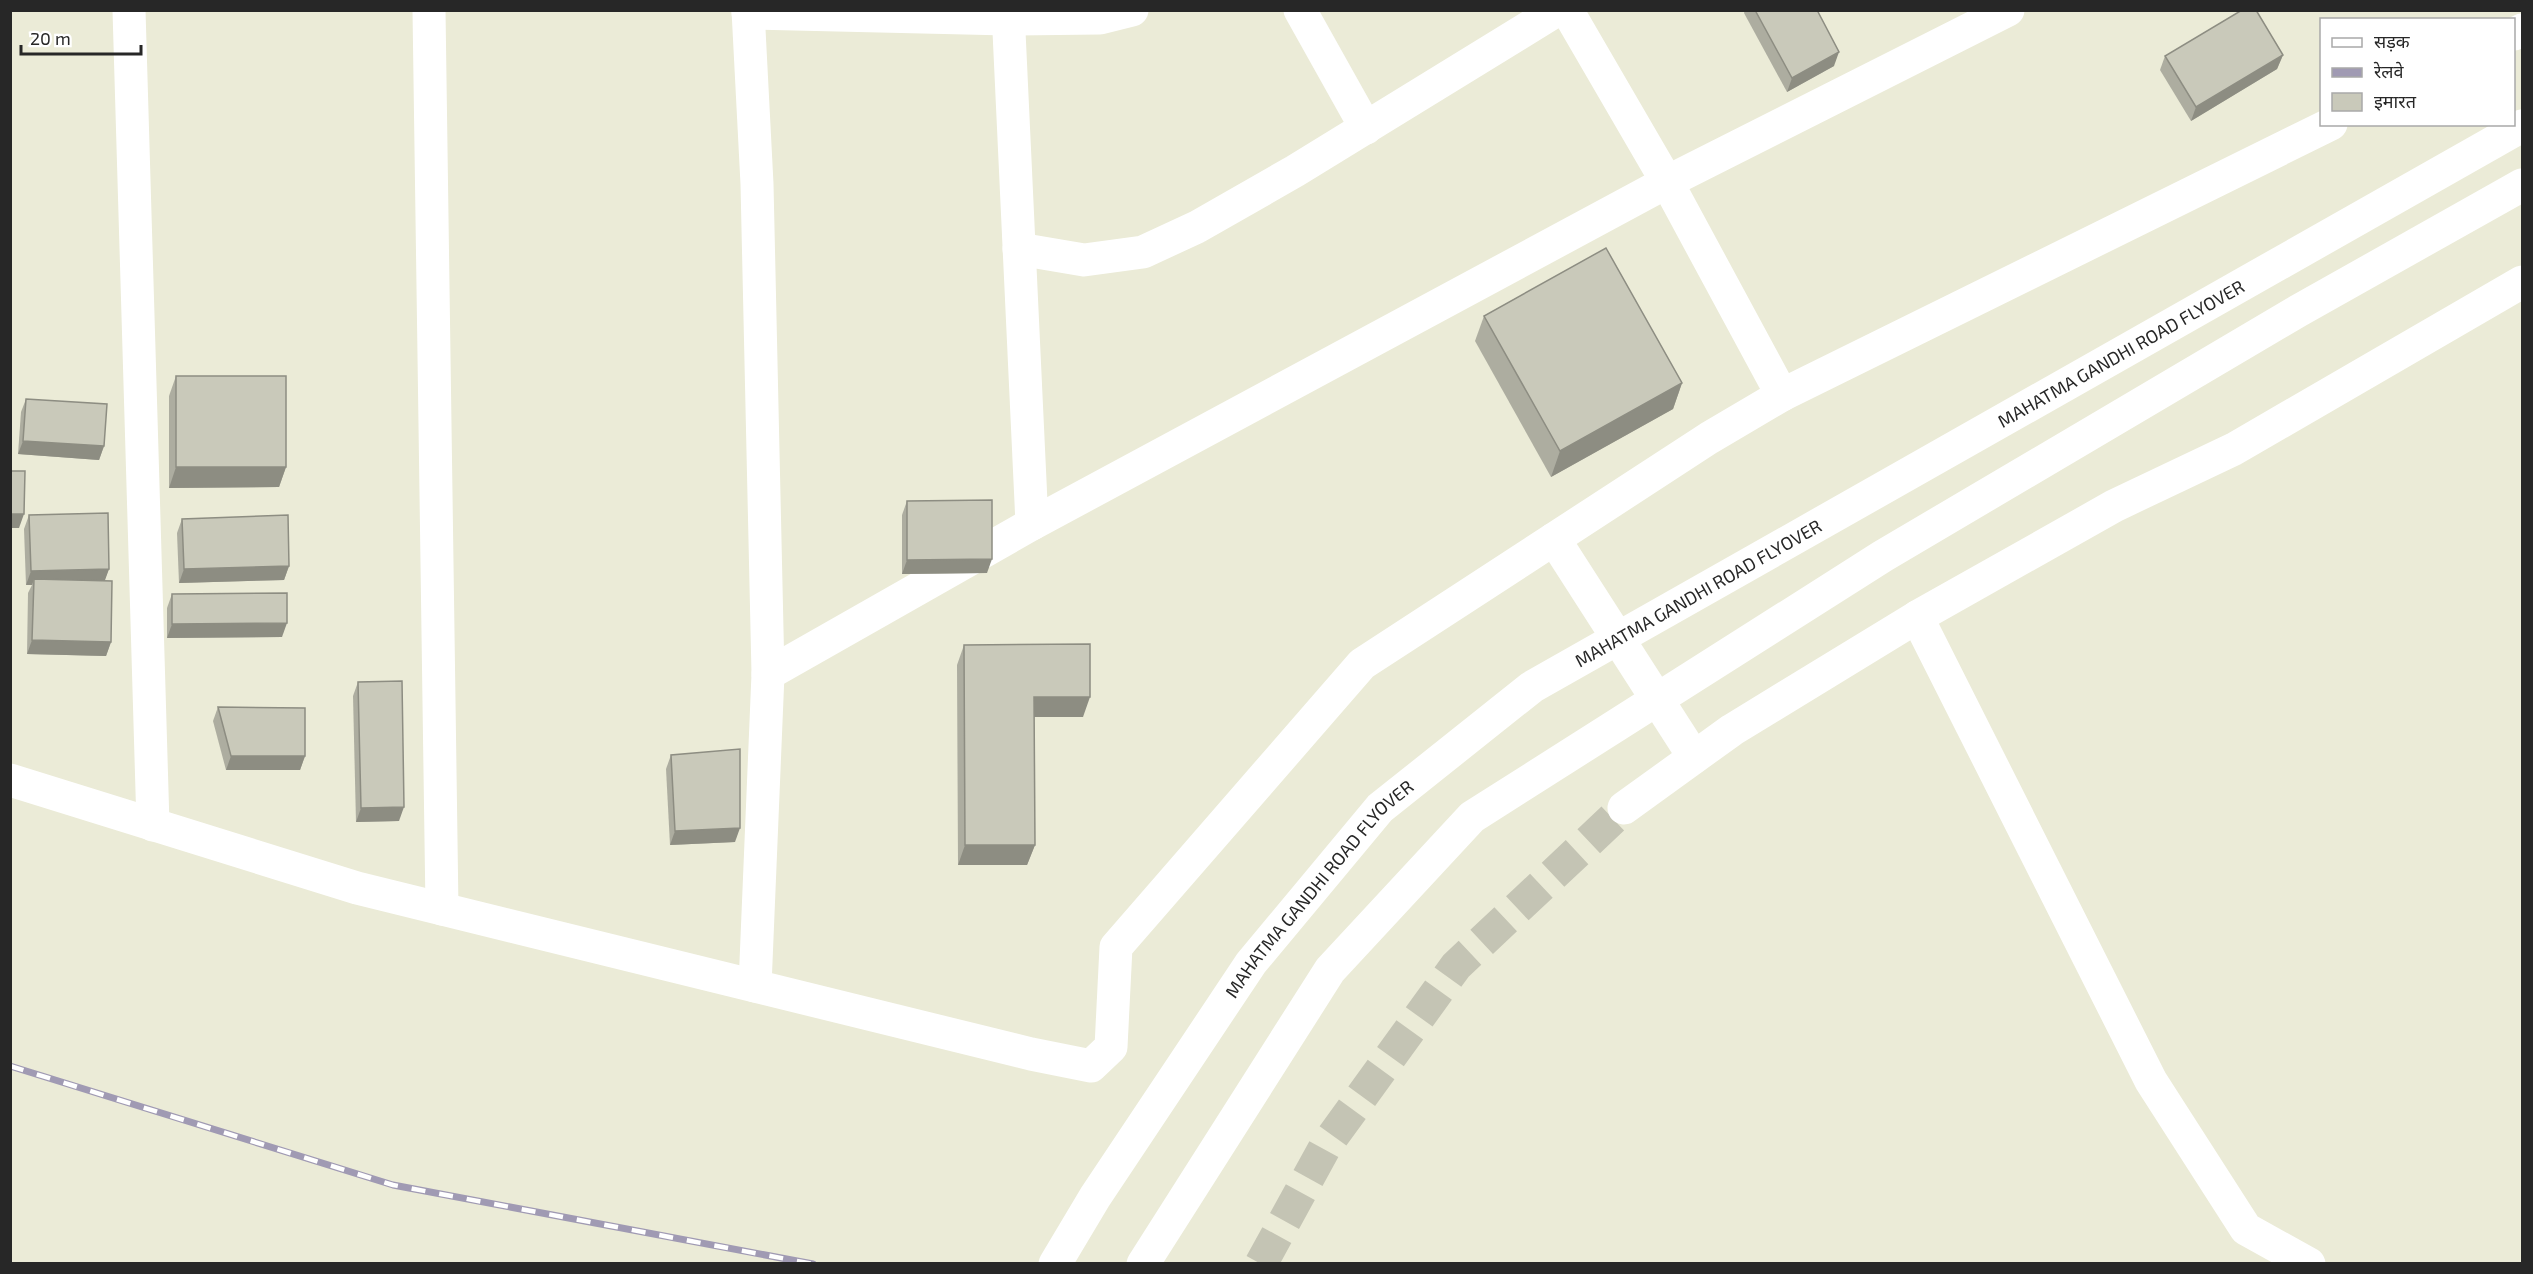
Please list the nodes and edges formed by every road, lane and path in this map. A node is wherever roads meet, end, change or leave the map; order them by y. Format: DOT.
graph roads {
  1 [pos="129,10"];
  2 [pos="429,10"];
  3 [pos="1132,10"];
  4 [pos="1300,10"];
  5 [pos="1557,10"];
  6 [pos="1567,10"];
  7 [pos="2008,10"];
  8 [pos="748,12"];
  9 [pos="1008,15"];
  10 [pos="2327,126"];
  11 [pos="2523,126"];
  12 [pos="1366,128"];
  13 [pos="1667,182"];
  14 [pos="2523,185"];
  15 [pos="1019,249"];
  16 [pos="2523,282"];
  17 [pos="1782,395"];
  18 [pos="1032,524"];
  19 [pos="1554,539"];
  20 [pos="1917,617"];
  21 [pos="768,674"];
  22 [pos="1694,757"];
  23 [pos="10,780"];
  24 [pos="1624,808"];
  25 [pos="153,825"];
  26 [pos="442,909"];
  27 [pos="755,986"];
  28 [pos="1055,1263"];
  29 [pos="1143,1263"];
  30 [pos="2309,1263"];
  1 -- 25 [label="street"];
  2 -- 26 [label="street"];
  3 -- 9 [label="street"];
  4 -- 12 [label="street"];
  5 -- 12 [label="street"];
  6 -- 13 [label="street"];
  7 -- 13 [label="street"];
  8 -- 9 [label="street"];
  8 -- 21 [label="street"];
  9 -- 15 [label="street"];
  10 -- 17 [label="street"];
  11 -- 28 [label="street, MAHATMA GANDHI ROAD FLYOVER"];
  12 -- 15 [label="street"];
  13 -- 17 [label="street"];
  13 -- 18 [label="street"];
  14 -- 29 [label="street"];
  15 -- 18 [label="street"];
  16 -- 20 [label="street"];
  17 -- 19 [label="street"];
  18 -- 21 [label="street"];
  19 -- 22 [label="street"];
  19 -- 27 [label="street"];
  20 -- 22 [label="street"];
  20 -- 30 [label="street"];
  21 -- 27 [label="street"];
  22 -- 24 [label="street"];
  23 -- 25 [label="street"];
  25 -- 26 [label="street"];
  26 -- 27 [label="street"];
}
